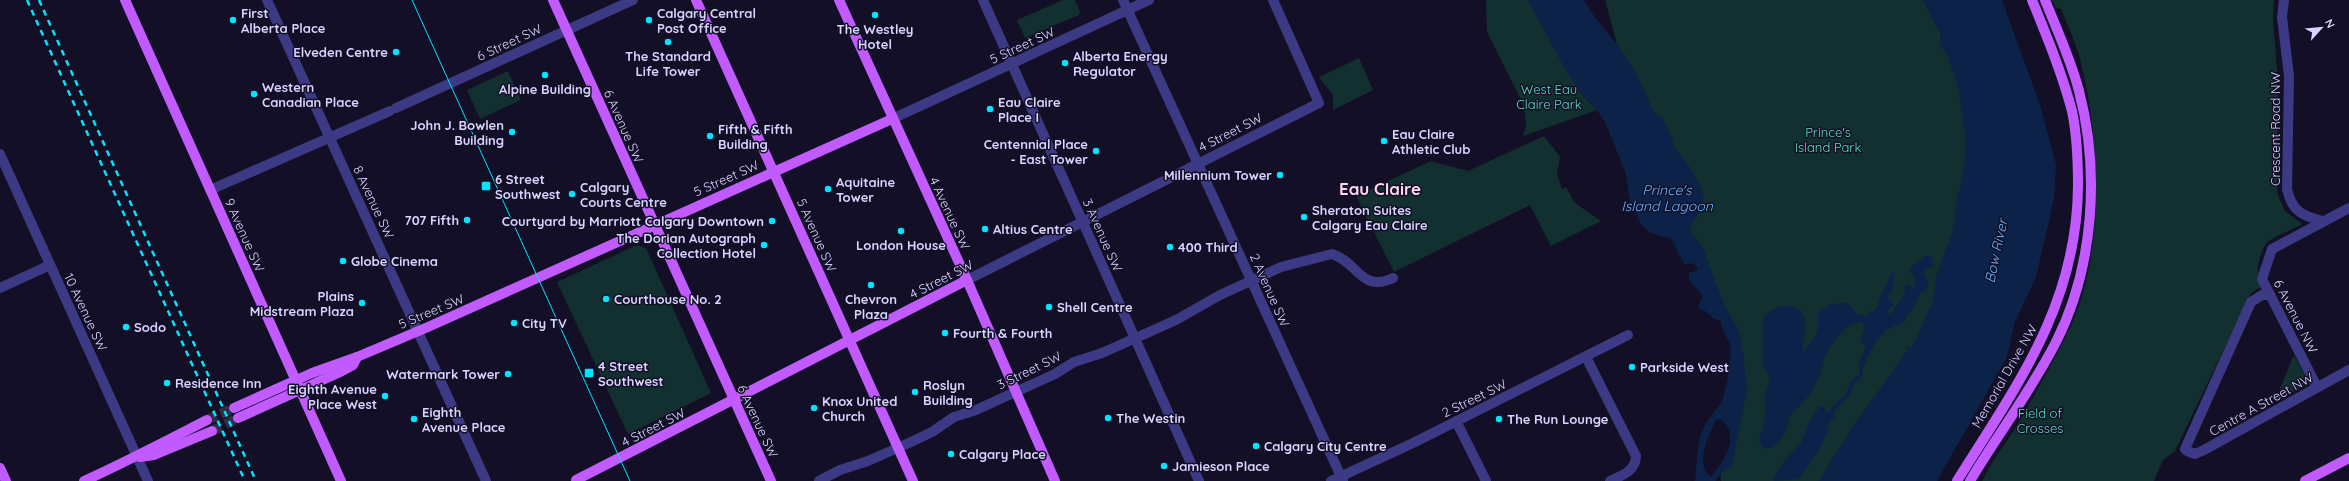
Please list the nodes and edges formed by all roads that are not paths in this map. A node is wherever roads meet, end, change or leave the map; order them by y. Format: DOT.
graph roads {
  1 [pos="125,0"];
  2 [pos="267,0"];
  3 [pos="553,0"];
  4 [pos="633,0"];
  5 [pos="696,0"];
  6 [pos="838,0"];
  7 [pos="983,0"];
  8 [pos="1123,0"];
  9 [pos="1149,0"];
  10 [pos="1273,0"];
  11 [pos="2032,0"];
  12 [pos="2045,0"];
  13 [pos="2284,0"];
  14 [pos="1128,10"];
  15 [pos="567,30"];
  16 [pos="1012,63"];
  17 [pos="892,119"];
  18 [pos="330,137"];
  19 [pos="0,154"];
  20 [pos="1197,164"];
  21 [pos="773,171"];
  22 [pos="210,190"];
  23 [pos="2349,208"];
  24 [pos="1082,221"];
  25 [pos="2323,221"];
  26 [pos="654,225"];
  27 [pos="50,265"];
  28 [pos="1393,278"];
  29 [pos="967,280"];
  30 [pos="1252,282"];
  31 [pos="0,288"];
  32 [pos="2270,295"];
  33 [pos="418,330"];
  34 [pos="1628,335"];
  35 [pos="1135,337"];
  36 [pos="850,340"];
  37 [pos="1586,357"];
  38 [pos="2349,370"];
  39 [pos="298,385"];
  40 [pos="2317,387"];
  41 [pos="1016,392"];
  42 [pos="734,400"];
  43 [pos="234,408"];
  44 [pos="238,418"];
  45 [pos="207,420"];
  46 [pos="1456,421"];
  47 [pos="212,431"];
  48 [pos="898,447"];
  49 [pos="138,457"];
  50 [pos="2349,458"];
  51 [pos="0,468"];
  52 [pos="1342,479"];
  53 [pos="576,480"];
  54 [pos="6,481"];
  55 [pos="84,481"];
  56 [pos="148,481"];
  57 [pos="341,481"];
  58 [pos="486,481"];
  59 [pos="771,481"];
  60 [pos="819,481"];
  61 [pos="914,481"];
  62 [pos="1055,481"];
  63 [pos="1199,481"];
  64 [pos="1331,481"];
  65 [pos="1486,481"];
  66 [pos="1610,481"];
  67 [pos="1957,481"];
  68 [pos="1970,481"];
  69 [pos="2305,481"];
  1 -- 22 [label="main road, 9 Avenue SW"];
  2 -- 18 [label="street, 8 Avenue SW"];
  3 -- 15 [label="main road, 6 Avenue SW"];
  4 -- 15 [label="street, 6 Street SW"];
  5 -- 21 [label="main road, 5 Avenue SW"];
  6 -- 17 [label="main road, 4 Avenue SW"];
  7 -- 16 [label="street, 3 Avenue SW"];
  8 -- 14 [label="street, 2 Avenue SW"];
  9 -- 14 [label="street, 5 Street SW"];
  10 -- 20 [label="street, 4 Street SW"];
  11 -- 67 [label="main road, Memorial Drive NW"];
  12 -- 68 [label="main road, Memorial Drive NW"];
  13 -- 25 [label="street, Crescent Road NW"];
  14 -- 16 [label="street, 5 Street SW"];
  14 -- 20 [label="street, 2 Avenue SW"];
  15 -- 18 [label="street, 6 Street SW"];
  15 -- 26 [label="main road, 6 Avenue SW"];
  16 -- 17 [label="street, 5 Street SW"];
  16 -- 24 [label="street, 3 Avenue SW"];
  17 -- 21 [label="main road, 5 Street SW"];
  17 -- 29 [label="main road, 4 Avenue SW"];
  18 -- 22 [label="street, 6 Street SW"];
  18 -- 33 [label="street, 8 Avenue SW"];
  19 -- 27 [label="street, 10 Avenue SW"];
  20 -- 24 [label="street, 4 Street SW"];
  20 -- 30 [label="street, 2 Avenue SW"];
  21 -- 26 [label="main road, 5 Street SW"];
  21 -- 36 [label="main road, 5 Avenue SW"];
  22 -- 39 [label="main road, 9 Avenue SW"];
  23 -- 25 [label="street"];
  24 -- 29 [label="street, 4 Street SW"];
  24 -- 35 [label="street, 3 Avenue SW"];
  25 -- 32 [label="street, 6 Avenue NW"];
  26 -- 33 [label="main road, 5 Street SW"];
  26 -- 42 [label="main road, 6 Avenue SW"];
  27 -- 31 [label="street"];
  27 -- 49 [label="street, 10 Avenue SW"];
  28 -- 30 [label="street, 3 Street SW"];
  29 -- 36 [label="main road, 4 Street SW"];
  29 -- 41 [label="main road, 4 Avenue SW"];
  30 -- 35 [label="street, 3 Street SW"];
  30 -- 52 [label="street, 2 Avenue SW"];
  32 -- 40 [label="street, 6 Avenue NW"];
  32 -- 40 [label="street, Centre A Street NW"];
  33 -- 39 [label="main road, 5 Street SW"];
  33 -- 58 [label="street, 8 Avenue SW"];
  34 -- 37 [label="street, 2 Street SW"];
  35 -- 41 [label="street, 3 Street SW"];
  35 -- 63 [label="street, 3 Avenue SW"];
  36 -- 42 [label="main road, 4 Street SW"];
  36 -- 48 [label="main road, 5 Avenue SW"];
  37 -- 46 [label="street, 2 Street SW"];
  37 -- 66 [label="street"];
  38 -- 40 [label="street, Centre A Street NW"];
  39 -- 43 [label="main road, 5 Street SW"];
  39 -- 44 [label="main road, 5 Street SW"];
  39 -- 57 [label="main road, 9 Avenue SW"];
  41 -- 48 [label="street, 3 Street SW"];
  41 -- 62 [label="main road, 4 Avenue SW"];
  42 -- 53 [label="main road, 4 Street SW"];
  42 -- 59 [label="main road, 6 Avenue SW"];
  45 -- 49 [label="main road"];
  46 -- 52 [label="street, 2 Street SW"];
  46 -- 65 [label="street"];
  47 -- 49 [label="main road"];
  48 -- 60 [label="street, 3 Street SW"];
  48 -- 61 [label="main road, 5 Avenue SW"];
  49 -- 55 [label="main road"];
  49 -- 56 [label="street, 10 Avenue SW"];
  50 -- 69 [label="main road"];
  51 -- 54 [label="main road"];
  52 -- 64 [label="street, 2 Street SW"];
}
